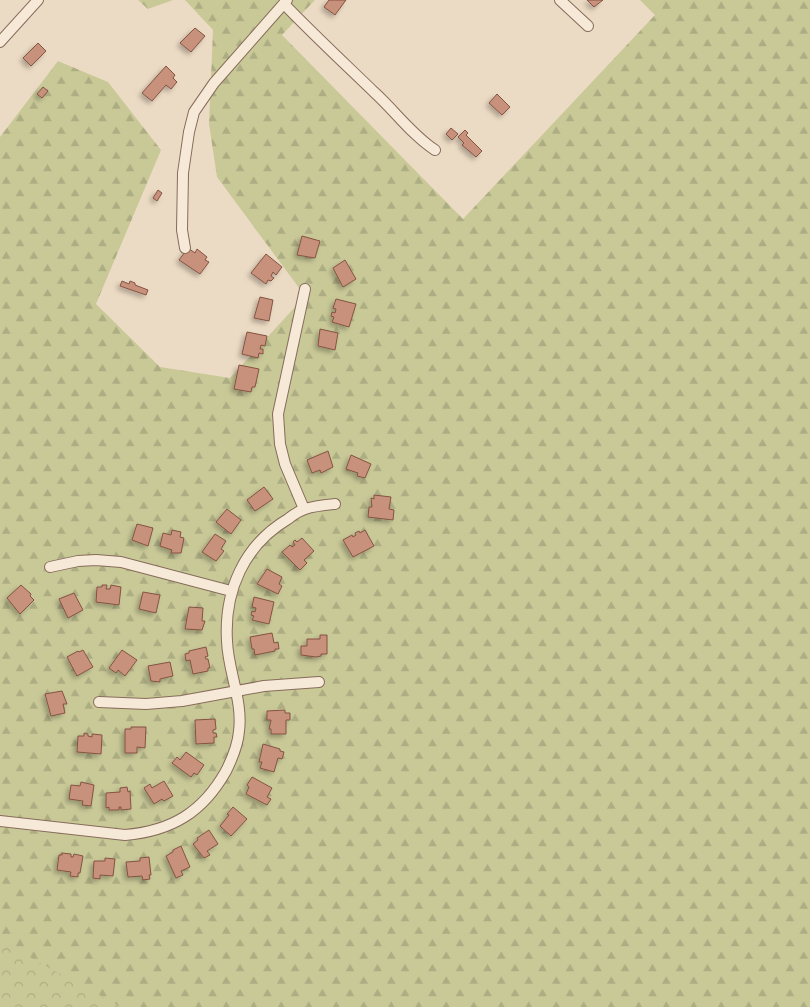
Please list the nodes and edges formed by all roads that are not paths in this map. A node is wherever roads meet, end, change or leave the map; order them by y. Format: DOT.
graph roads {
  1 [pos="38,0"];
  2 [pos="560,0"];
  3 [pos="285,2"];
  4 [pos="588,26"];
  5 [pos="0,42"];
  6 [pos="435,150"];
  7 [pos="185,248"];
  8 [pos="305,289"];
  9 [pos="335,504"];
  10 [pos="304,509"];
  11 [pos="50,567"];
  12 [pos="231,590"];
  13 [pos="319,682"];
  14 [pos="237,692"];
  15 [pos="99,702"];
  16 [pos="0,820"];
  1 -- 5 [label="street"];
  2 -- 4 [label="street"];
  3 -- 6 [label="street"];
  3 -- 7 [label="street"];
  8 -- 10 [label="street"];
  9 -- 10 [label="street"];
  10 -- 12 [label="street"];
  11 -- 12 [label="street"];
  12 -- 14 [label="street"];
  13 -- 14 [label="street"];
  14 -- 15 [label="street"];
  14 -- 16 [label="street"];
}
